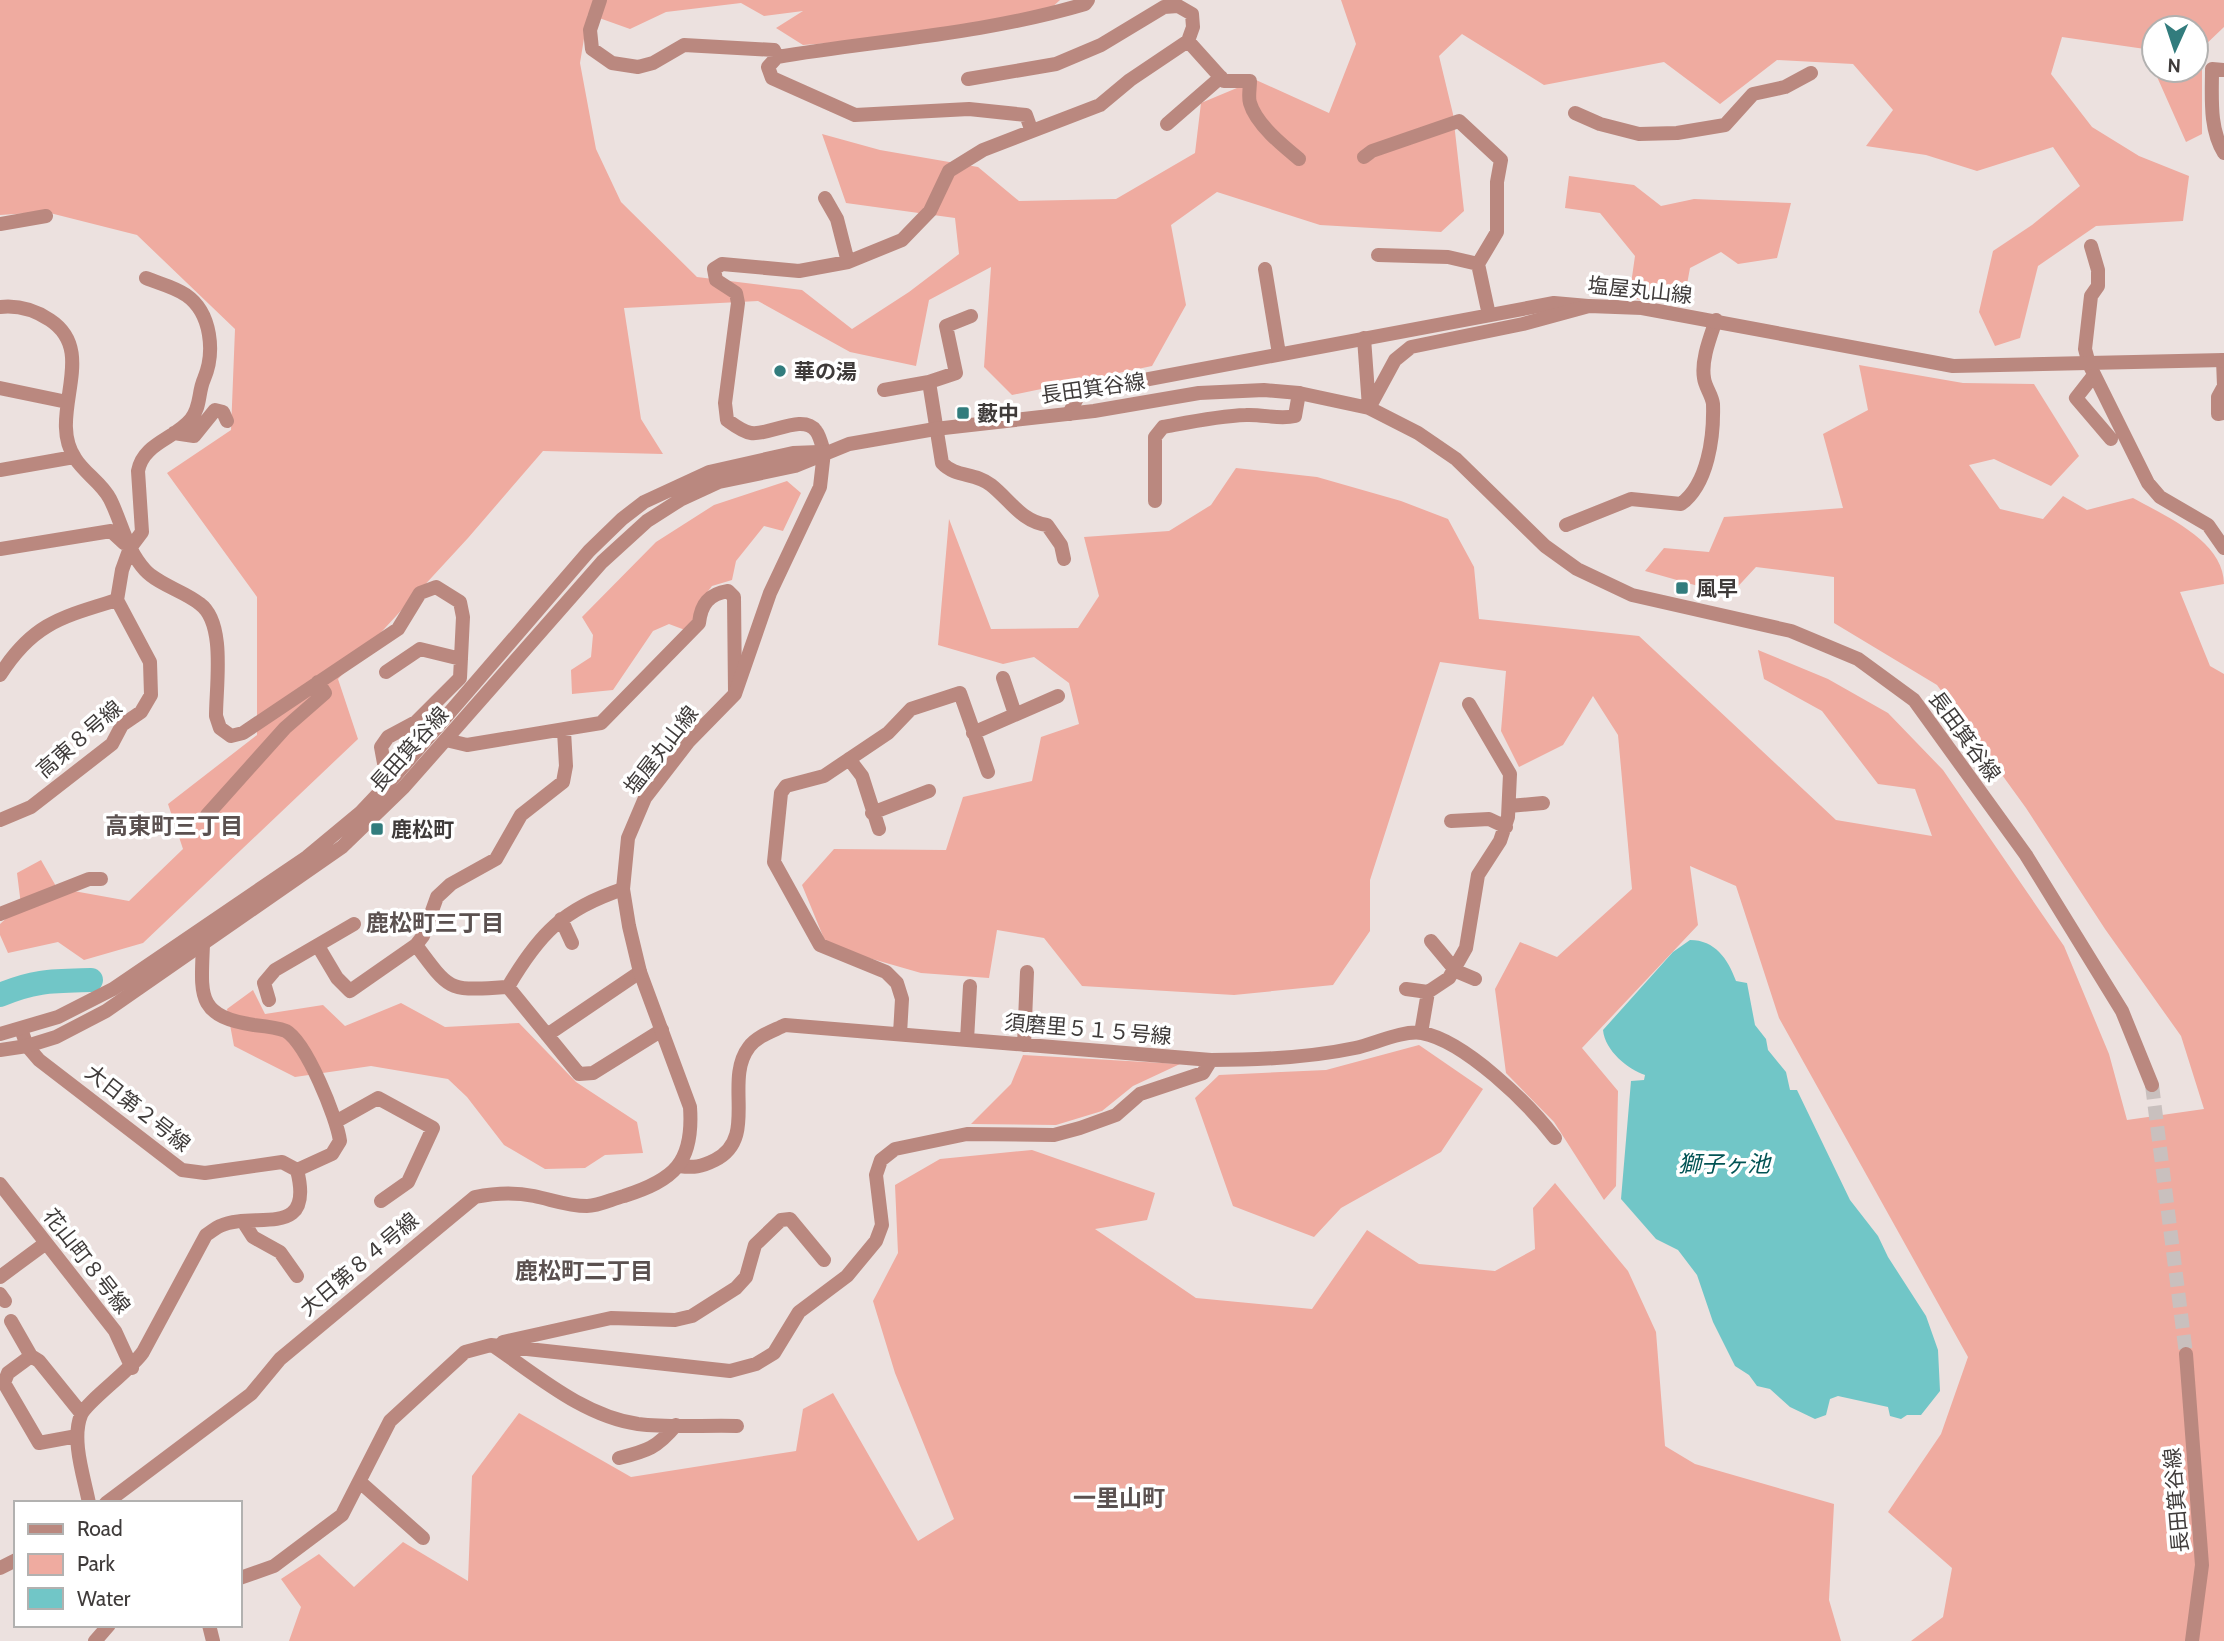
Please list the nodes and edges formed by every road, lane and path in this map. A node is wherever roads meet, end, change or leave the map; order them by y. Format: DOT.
graph roads {
  1 [pos="600,0"];
  2 [pos="1088,0"];
  3 [pos="1188,41"];
  4 [pos="777,58"];
  5 [pos="2224,70"];
  6 [pos="1811,72"];
  7 [pos="1220,76"];
  8 [pos="968,79"];
  9 [pos="1575,113"];
  10 [pos="1167,124"];
  11 [pos="1031,129"];
  12 [pos="2224,153"];
  13 [pos="1364,158"];
  14 [pos="1298,159"];
  15 [pos="825,198"];
  16 [pos="46,216"];
  17 [pos="0,224"];
  18 [pos="2091,246"];
  19 [pos="1378,255"];
  20 [pos="848,262"];
  21 [pos="1478,264"];
  22 [pos="1265,269"];
  23 [pos="146,278"];
  24 [pos="1589,306"];
  25 [pos="0,307"];
  26 [pos="1489,315"];
  27 [pos="971,316"];
  28 [pos="1716,320"];
  29 [pos="1364,338"];
  30 [pos="1279,354"];
  31 [pos="2224,360"];
  32 [pos="2092,370"];
  33 [pos="929,382"];
  34 [pos="0,388"];
  35 [pos="884,390"];
  36 [pos="1299,393"];
  37 [pos="67,402"];
  38 [pos="1369,408"];
  39 [pos="1069,414"];
  40 [pos="2224,414"];
  41 [pos="228,421"];
  42 [pos="936,429"];
  43 [pos="174,433"];
  44 [pos="2111,439"];
  45 [pos="824,452"];
  46 [pos="74,457"];
  47 [pos="0,470"];
  48 [pos="1155,501"];
  49 [pos="1566,525"];
  50 [pos="2208,525"];
  51 [pos="2224,527"];
  52 [pos="0,548"];
  53 [pos="130,548"];
  54 [pos="2224,548"];
  55 [pos="1064,559"];
  56 [pos="117,600"];
  57 [pos="461,659"];
  58 [pos="386,672"];
  59 [pos="0,675"];
  60 [pos="1003,678"];
  61 [pos="318,682"];
  62 [pos="735,694"];
  63 [pos="1058,696"];
  64 [pos="1469,704"];
  65 [pos="1015,715"];
  66 [pos="564,731"];
  67 [pos="973,733"];
  68 [pos="446,740"];
  69 [pos="849,760"];
  70 [pos="988,772"];
  71 [pos="394,777"];
  72 [pos="929,791"];
  73 [pos="1543,803"];
  74 [pos="1509,806"];
  75 [pos="873,813"];
  76 [pos="206,815"];
  77 [pos="0,820"];
  78 [pos="1451,821"];
  79 [pos="1506,827"];
  80 [pos="879,829"];
  81 [pos="101,879"];
  82 [pos="623,889"];
  83 [pos="0,914"];
  84 [pos="561,919"];
  85 [pos="354,924"];
  86 [pos="1432,941"];
  87 [pos="572,943"];
  88 [pos="203,944"];
  89 [pos="416,945"];
  90 [pos="318,946"];
  91 [pos="1456,971"];
  92 [pos="640,972"];
  93 [pos="1027,972"];
  94 [pos="1475,979"];
  95 [pos="970,986"];
  96 [pos="508,987"];
  97 [pos="1406,989"];
  98 [pos="1428,992"];
  99 [pos="269,1000"];
  100 [pos="21,1029"];
  101 [pos="662,1030"];
  102 [pos="1421,1033"];
  103 [pos="0,1034"];
  104 [pos="900,1034"];
  105 [pos="547,1035"];
  106 [pos="967,1040"];
  107 [pos="1024,1045"];
  108 [pos="27,1046"];
  109 [pos="0,1050"];
  110 [pos="1211,1060"];
  111 [pos="0,1061"];
  112 [pos="2152,1085"];
  113 [pos="337,1121"];
  114 [pos="1555,1138"];
  115 [pos="679,1166"];
  116 [pos="297,1170"];
  117 [pos="0,1184"];
  118 [pos="381,1201"];
  119 [pos="244,1223"];
  120 [pos="46,1243"];
  121 [pos="824,1260"];
  122 [pos="297,1276"];
  123 [pos="0,1277"];
  124 [pos="11,1321"];
  125 [pos="491,1345"];
  126 [pos="2186,1354"];
  127 [pos="31,1356"];
  128 [pos="132,1368"];
  129 [pos="81,1413"];
  130 [pos="676,1425"];
  131 [pos="737,1426"];
  132 [pos="77,1436"];
  133 [pos="619,1458"];
  134 [pos="360,1482"];
  135 [pos="89,1501"];
  136 [pos="109,1501"];
  137 [pos="423,1538"];
  138 [pos="242,1577"];
  139 [pos="107,1627"];
  140 [pos="95,1641"];
  141 [pos="2192,1641"];
  1 -- 4 [label="street"];
  2 -- 4 [label="street"];
  3 -- 7 [label="street"];
  3 -- 8 [label="street"];
  3 -- 11 [label="street"];
  4 -- 11 [label="street"];
  5 -- 12 [label="street"];
  6 -- 9 [label="street"];
  7 -- 10 [label="street"];
  7 -- 14 [label="street"];
  11 -- 20 [label="street"];
  13 -- 21 [label="street"];
  15 -- 20 [label="street"];
  16 -- 17 [label="street"];
  18 -- 32 [label="street"];
  19 -- 21 [label="street"];
  20 -- 45 [label="street"];
  21 -- 26 [label="street"];
  22 -- 30 [label="street"];
  23 -- 43 [label="street"];
  24 -- 26 [label="street, 塩屋丸山線"];
  24 -- 28 [label="street, 塩屋丸山線"];
  24 -- 38 [label="street"];
  25 -- 37 [label="street"];
  26 -- 29 [label="street, 塩屋丸山線"];
  27 -- 33 [label="street"];
  28 -- 32 [label="street, 塩屋丸山線"];
  28 -- 49 [label="street"];
  29 -- 30 [label="street, 塩屋丸山線"];
  29 -- 38 [label="street"];
  30 -- 39 [label="street, 塩屋丸山線"];
  31 -- 32 [label="street, 塩屋丸山線"];
  31 -- 40 [label="street"];
  32 -- 44 [label="street"];
  32 -- 50 [label="street"];
  33 -- 35 [label="street"];
  33 -- 42 [label="street"];
  34 -- 37 [label="street"];
  36 -- 38 [label="street, 長田箕谷線"];
  36 -- 39 [label="street, 長田箕谷線"];
  36 -- 48 [label="street"];
  37 -- 46 [label="street"];
  38 -- 112 [label="street, 長田箕谷線"];
  39 -- 42 [label="street, 長田箕谷線"];
  41 -- 43 [label="street"];
  42 -- 45 [label="street, 長田箕谷線"];
  42 -- 55 [label="street"];
  43 -- 53 [label="street"];
  45 -- 62 [label="street, 塩屋丸山線"];
  45 -- 68 [label="street, 長田箕谷線"];
  45 -- 71 [label="street, 長田箕谷線"];
  46 -- 47 [label="street"];
  46 -- 53 [label="street"];
  50 -- 51 [label="street"];
  50 -- 54 [label="street"];
  52 -- 53 [label="street"];
  53 -- 56 [label="street"];
  53 -- 61 [label="street"];
  56 -- 59 [label="street"];
  56 -- 77 [label="street, 高東８号線"];
  57 -- 58 [label="street"];
  57 -- 61 [label="street"];
  57 -- 71 [label="street"];
  60 -- 65 [label="street"];
  61 -- 76 [label="street"];
  62 -- 66 [label="street"];
  62 -- 82 [label="street, 塩屋丸山線"];
  63 -- 65 [label="street"];
  64 -- 74 [label="street"];
  65 -- 67 [label="street"];
  66 -- 68 [label="street"];
  66 -- 89 [label="street"];
  67 -- 69 [label="street"];
  67 -- 70 [label="street"];
  68 -- 88 [label="street, 長田箕谷線"];
  69 -- 75 [label="street"];
  69 -- 104 [label="street"];
  71 -- 100 [label="street, 長田箕谷線"];
  72 -- 75 [label="street"];
  73 -- 74 [label="street"];
  74 -- 79 [label="street"];
  75 -- 80 [label="street"];
  78 -- 79 [label="street"];
  79 -- 91 [label="street"];
  81 -- 83 [label="street"];
  82 -- 84 [label="street"];
  82 -- 92 [label="street, 塩屋丸山線"];
  84 -- 87 [label="street"];
  84 -- 96 [label="street"];
  85 -- 90 [label="street"];
  86 -- 91 [label="street"];
  88 -- 108 [label="street, 長田箕谷線"];
  88 -- 113 [label="street"];
  89 -- 90 [label="street"];
  89 -- 96 [label="street"];
  90 -- 99 [label="street"];
  91 -- 94 [label="street"];
  91 -- 98 [label="street"];
  92 -- 101 [label="street, 塩屋丸山線"];
  92 -- 105 [label="street"];
  93 -- 107 [label="street"];
  95 -- 106 [label="street"];
  96 -- 105 [label="street"];
  97 -- 98 [label="street"];
  98 -- 102 [label="street"];
  100 -- 103 [label="street, 長田箕谷線"];
  100 -- 108 [label="street, 大日第２号線"];
  101 -- 105 [label="street"];
  101 -- 115 [label="street, 塩屋丸山線"];
  102 -- 110 [label="street, 須磨里５１５号線"];
  102 -- 114 [label="street"];
  104 -- 106 [label="street, 須磨里５１５号線"];
  104 -- 115 [label="street, 須磨里５１５号線"];
  106 -- 107 [label="street, 須磨里５１５号線"];
  107 -- 110 [label="street, 須磨里５１５号線"];
  108 -- 109 [label="street, 長田箕谷線"];
  108 -- 111 [label="street"];
  108 -- 116 [label="street, 大日第２号線"];
  110 -- 125 [label="street"];
  113 -- 116 [label="street"];
  113 -- 118 [label="street"];
  115 -- 136 [label="street, 大日第８４号線"];
  116 -- 119 [label="street"];
  117 -- 120 [label="street, 花山町８号線"];
  119 -- 122 [label="street"];
  119 -- 128 [label="street"];
  120 -- 123 [label="street"];
  120 -- 128 [label="street, 花山町８号線"];
  121 -- 125 [label="street"];
  124 -- 127 [label="street"];
  125 -- 130 [label="street"];
  125 -- 134 [label="street"];
  126 -- 141 [label="street, 長田箕谷線"];
  127 -- 129 [label="street"];
  127 -- 132 [label="street"];
  128 -- 129 [label="street"];
  129 -- 132 [label="street"];
  130 -- 131 [label="street"];
  130 -- 133 [label="street"];
  132 -- 135 [label="street"];
  134 -- 137 [label="street"];
  134 -- 138 [label="street"];
  139 -- 140 [label="street"];
}
